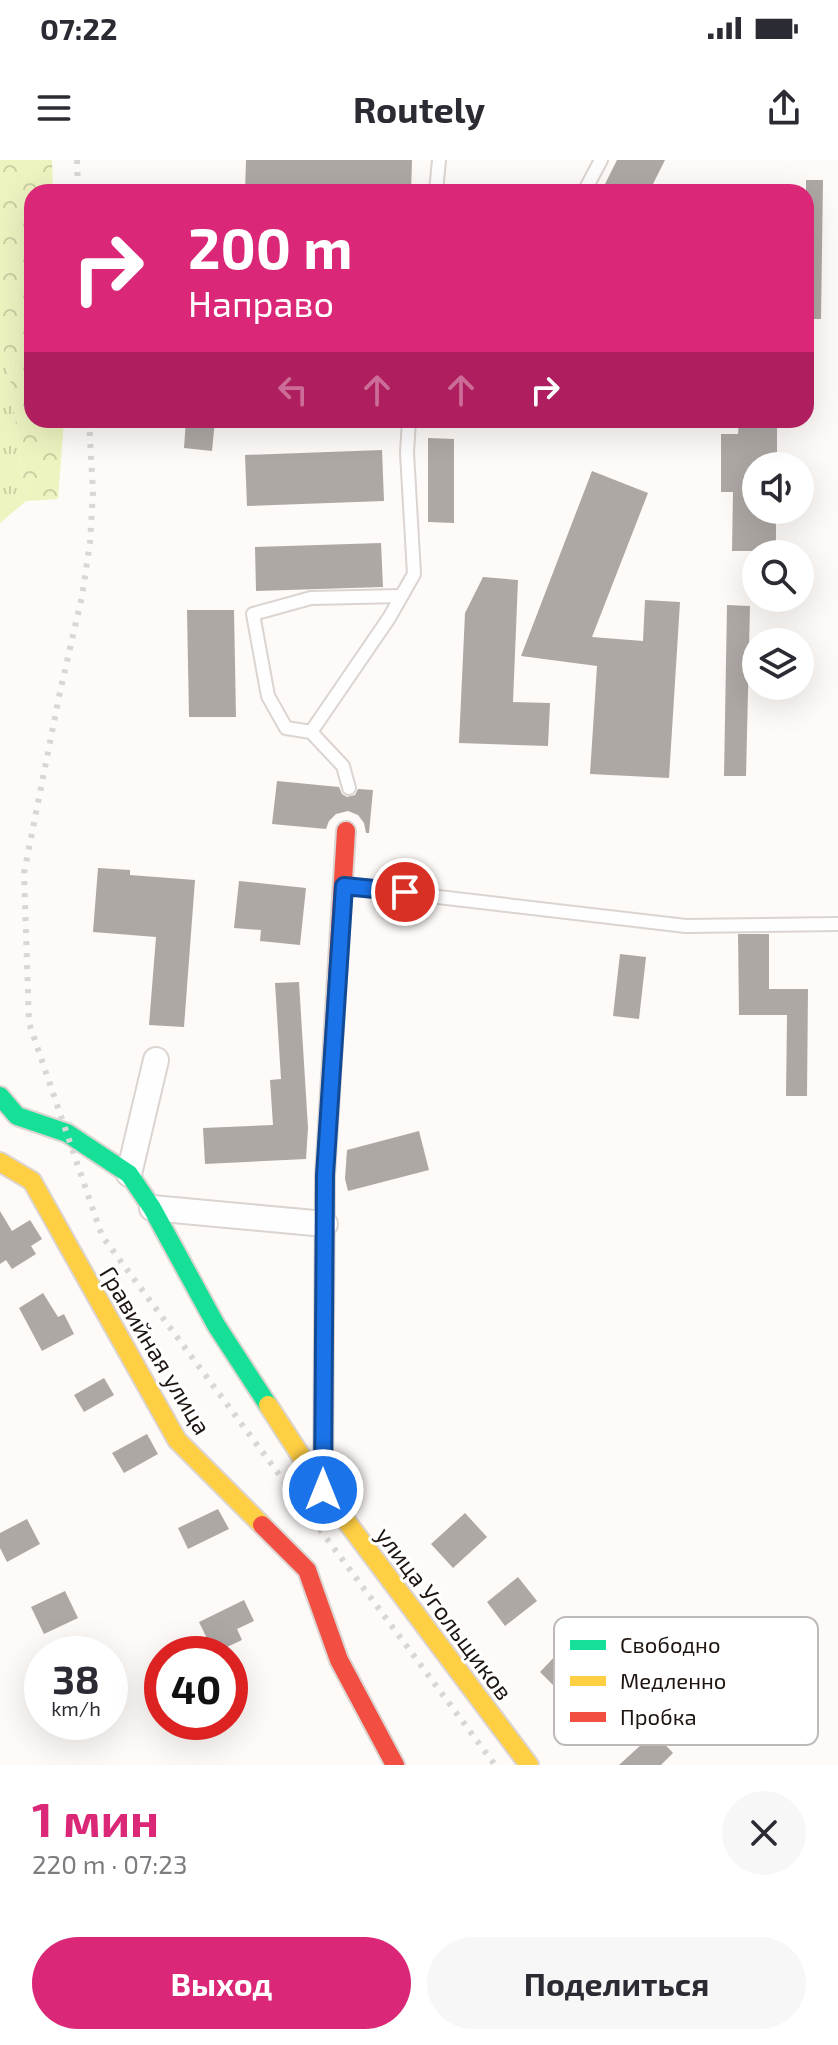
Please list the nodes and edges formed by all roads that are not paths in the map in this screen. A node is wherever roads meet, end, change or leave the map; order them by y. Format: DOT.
graph roads {
  1 [pos="439,160"];
  2 [pos="601,160"];
  3 [pos="437,184"];
  4 [pos="587,184"];
  5 [pos="409,428"];
  6 [pos="401,596"];
  7 [pos="311,732"];
  8 [pos="349,788"];
  9 [pos="346,831"];
  10 [pos="344,886"];
  11 [pos="838,924"];
  12 [pos="156,1060"];
  13 [pos="0,1096"];
  14 [pos="0,1162"];
  15 [pos="129,1174"];
  16 [pos="152,1208"];
  17 [pos="325,1224"];
  18 [pos="323,1490"];
  19 [pos="395,1765"];
  20 [pos="529,1765"];
  1 -- 3 [label="lane"];
  2 -- 4 [label="lane"];
  5 -- 6 [label="lane"];
  6 -- 7 [label="lane"];
  6 -- 7 [label="lane"];
  7 -- 8 [label="lane"];
  9 -- 10 [label="street"];
  10 -- 11 [label="lane"];
  10 -- 17 [label="street"];
  12 -- 15 [label="street"];
  13 -- 15 [label="street"];
  14 -- 19 [label="street, Гравийная улица"];
  15 -- 16 [label="street, улица Угольщиков"];
  16 -- 17 [label="street"];
  16 -- 18 [label="street, улица Угольщиков"];
  17 -- 18 [label="street"];
  18 -- 20 [label="street, улица Угольщиков"];
}
